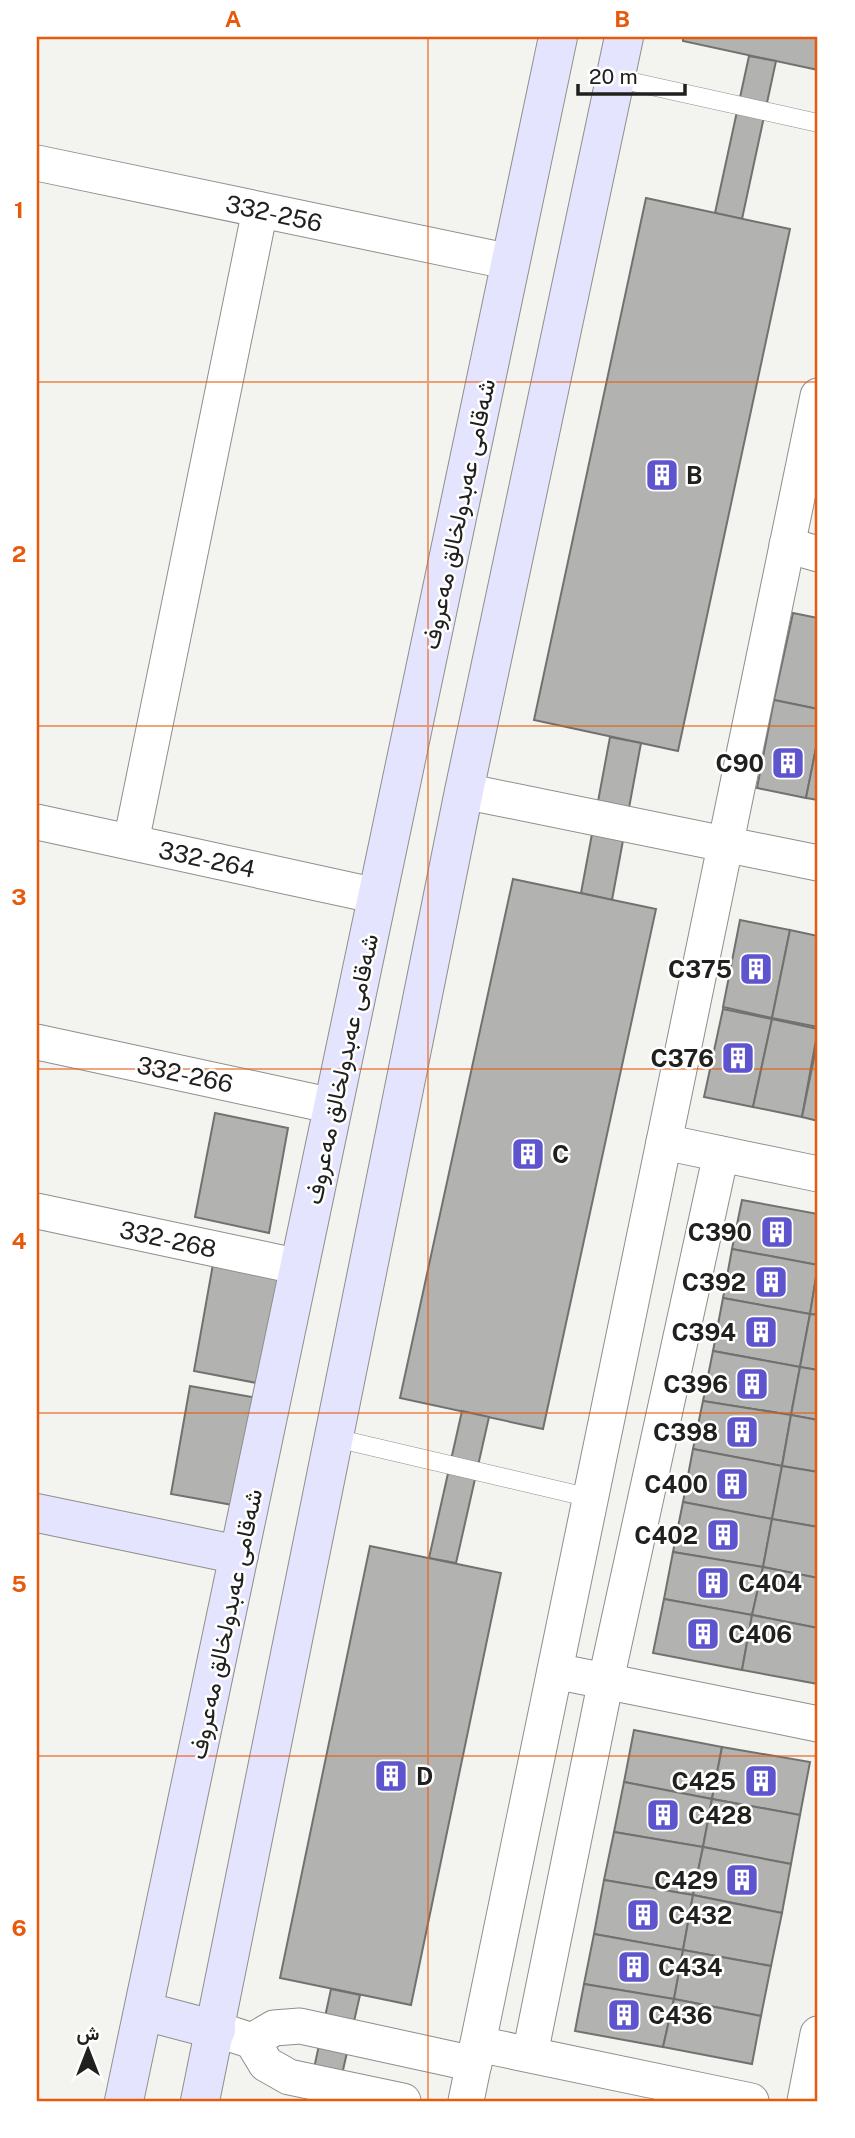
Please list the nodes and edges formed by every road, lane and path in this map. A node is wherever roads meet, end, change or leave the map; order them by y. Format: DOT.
graph roads {
  1 [pos="558,37"];
  2 [pos="624,37"];
  3 [pos="614,78"];
  4 [pos="818,123"];
  5 [pos="37,163"];
  6 [pos="260,210"];
  7 [pos="511,262"];
  8 [pos="818,396"];
  9 [pos="803,550"];
  10 [pos="464,791"];
  11 [pos="37,822"];
  12 [pos="131,842"];
  13 [pos="726,844"];
  14 [pos="818,863"];
  15 [pos="377,896"];
  16 [pos="37,1042"];
  17 [pos="333,1106"];
  18 [pos="664,1142"];
  19 [pos="721,1154"];
  20 [pos="818,1174"];
  21 [pos="37,1211"];
  22 [pos="300,1267"];
  23 [pos="335,1438"];
  24 [pos="591,1499"];
  25 [pos="37,1513"];
  26 [pos="239,1555"];
  27 [pos="555,1671"];
  28 [pos="606,1680"];
  29 [pos="818,1724"];
  30 [pos="144,2011"];
  31 [pos="818,2034"];
  32 [pos="234,2036"];
  33 [pos="476,2054"];
  34 [pos="530,2054"];
  35 [pos="124,2101"];
  36 [pos="200,2101"];
  37 [pos="403,2101"];
  38 [pos="466,2101"];
  39 [pos="751,2101"];
  40 [pos="805,2101"];
  1 -- 7 [label="main road, شەقامی عەبدولخالق مەعروف"];
  2 -- 3 [label="main road"];
  3 -- 4 [label="lane"];
  3 -- 10 [label="main road"];
  5 -- 6 [label="street, 332-256"];
  6 -- 7 [label="street, 332-256"];
  6 -- 12 [label="street"];
  7 -- 15 [label="main road, شەقامی عەبدولخالق مەعروف"];
  8 -- 9 [label="street"];
  9 -- 13 [label="street"];
  10 -- 13 [label="street"];
  10 -- 23 [label="main road"];
  11 -- 12 [label="street, 332-264"];
  12 -- 15 [label="street, 332-264"];
  13 -- 14 [label="street"];
  13 -- 18 [label="street"];
  15 -- 17 [label="main road, شەقامی عەبدولخالق مەعروف"];
  16 -- 17 [label="street, 332-266"];
  17 -- 22 [label="main road, شەقامی عەبدولخالق مەعروف"];
  18 -- 19 [label="street"];
  18 -- 24 [label="street"];
  19 -- 20 [label="street"];
  19 -- 28 [label="street"];
  21 -- 22 [label="street, 332-268"];
  22 -- 26 [label="main road, شەقامی عەبدولخالق مەعروف"];
  23 -- 24 [label="lane"];
  23 -- 32 [label="main road"];
  24 -- 27 [label="street"];
  25 -- 26 [label="main road"];
  26 -- 30 [label="main road, شەقامی عەبدولخالق مەعروف"];
  27 -- 28 [label="street"];
  27 -- 33 [label="street"];
  28 -- 29 [label="street"];
  28 -- 34 [label="street"];
  30 -- 32 [label="main road"];
  30 -- 35 [label="main road, شەقامی عەبدولخالق مەعروف"];
  31 -- 40 [label="street"];
  32 -- 33 [label="street"];
  32 -- 36 [label="main road"];
  32 -- 37 [label="street"];
  33 -- 34 [label="street"];
  33 -- 38 [label="street"];
  34 -- 39 [label="street"];
}
